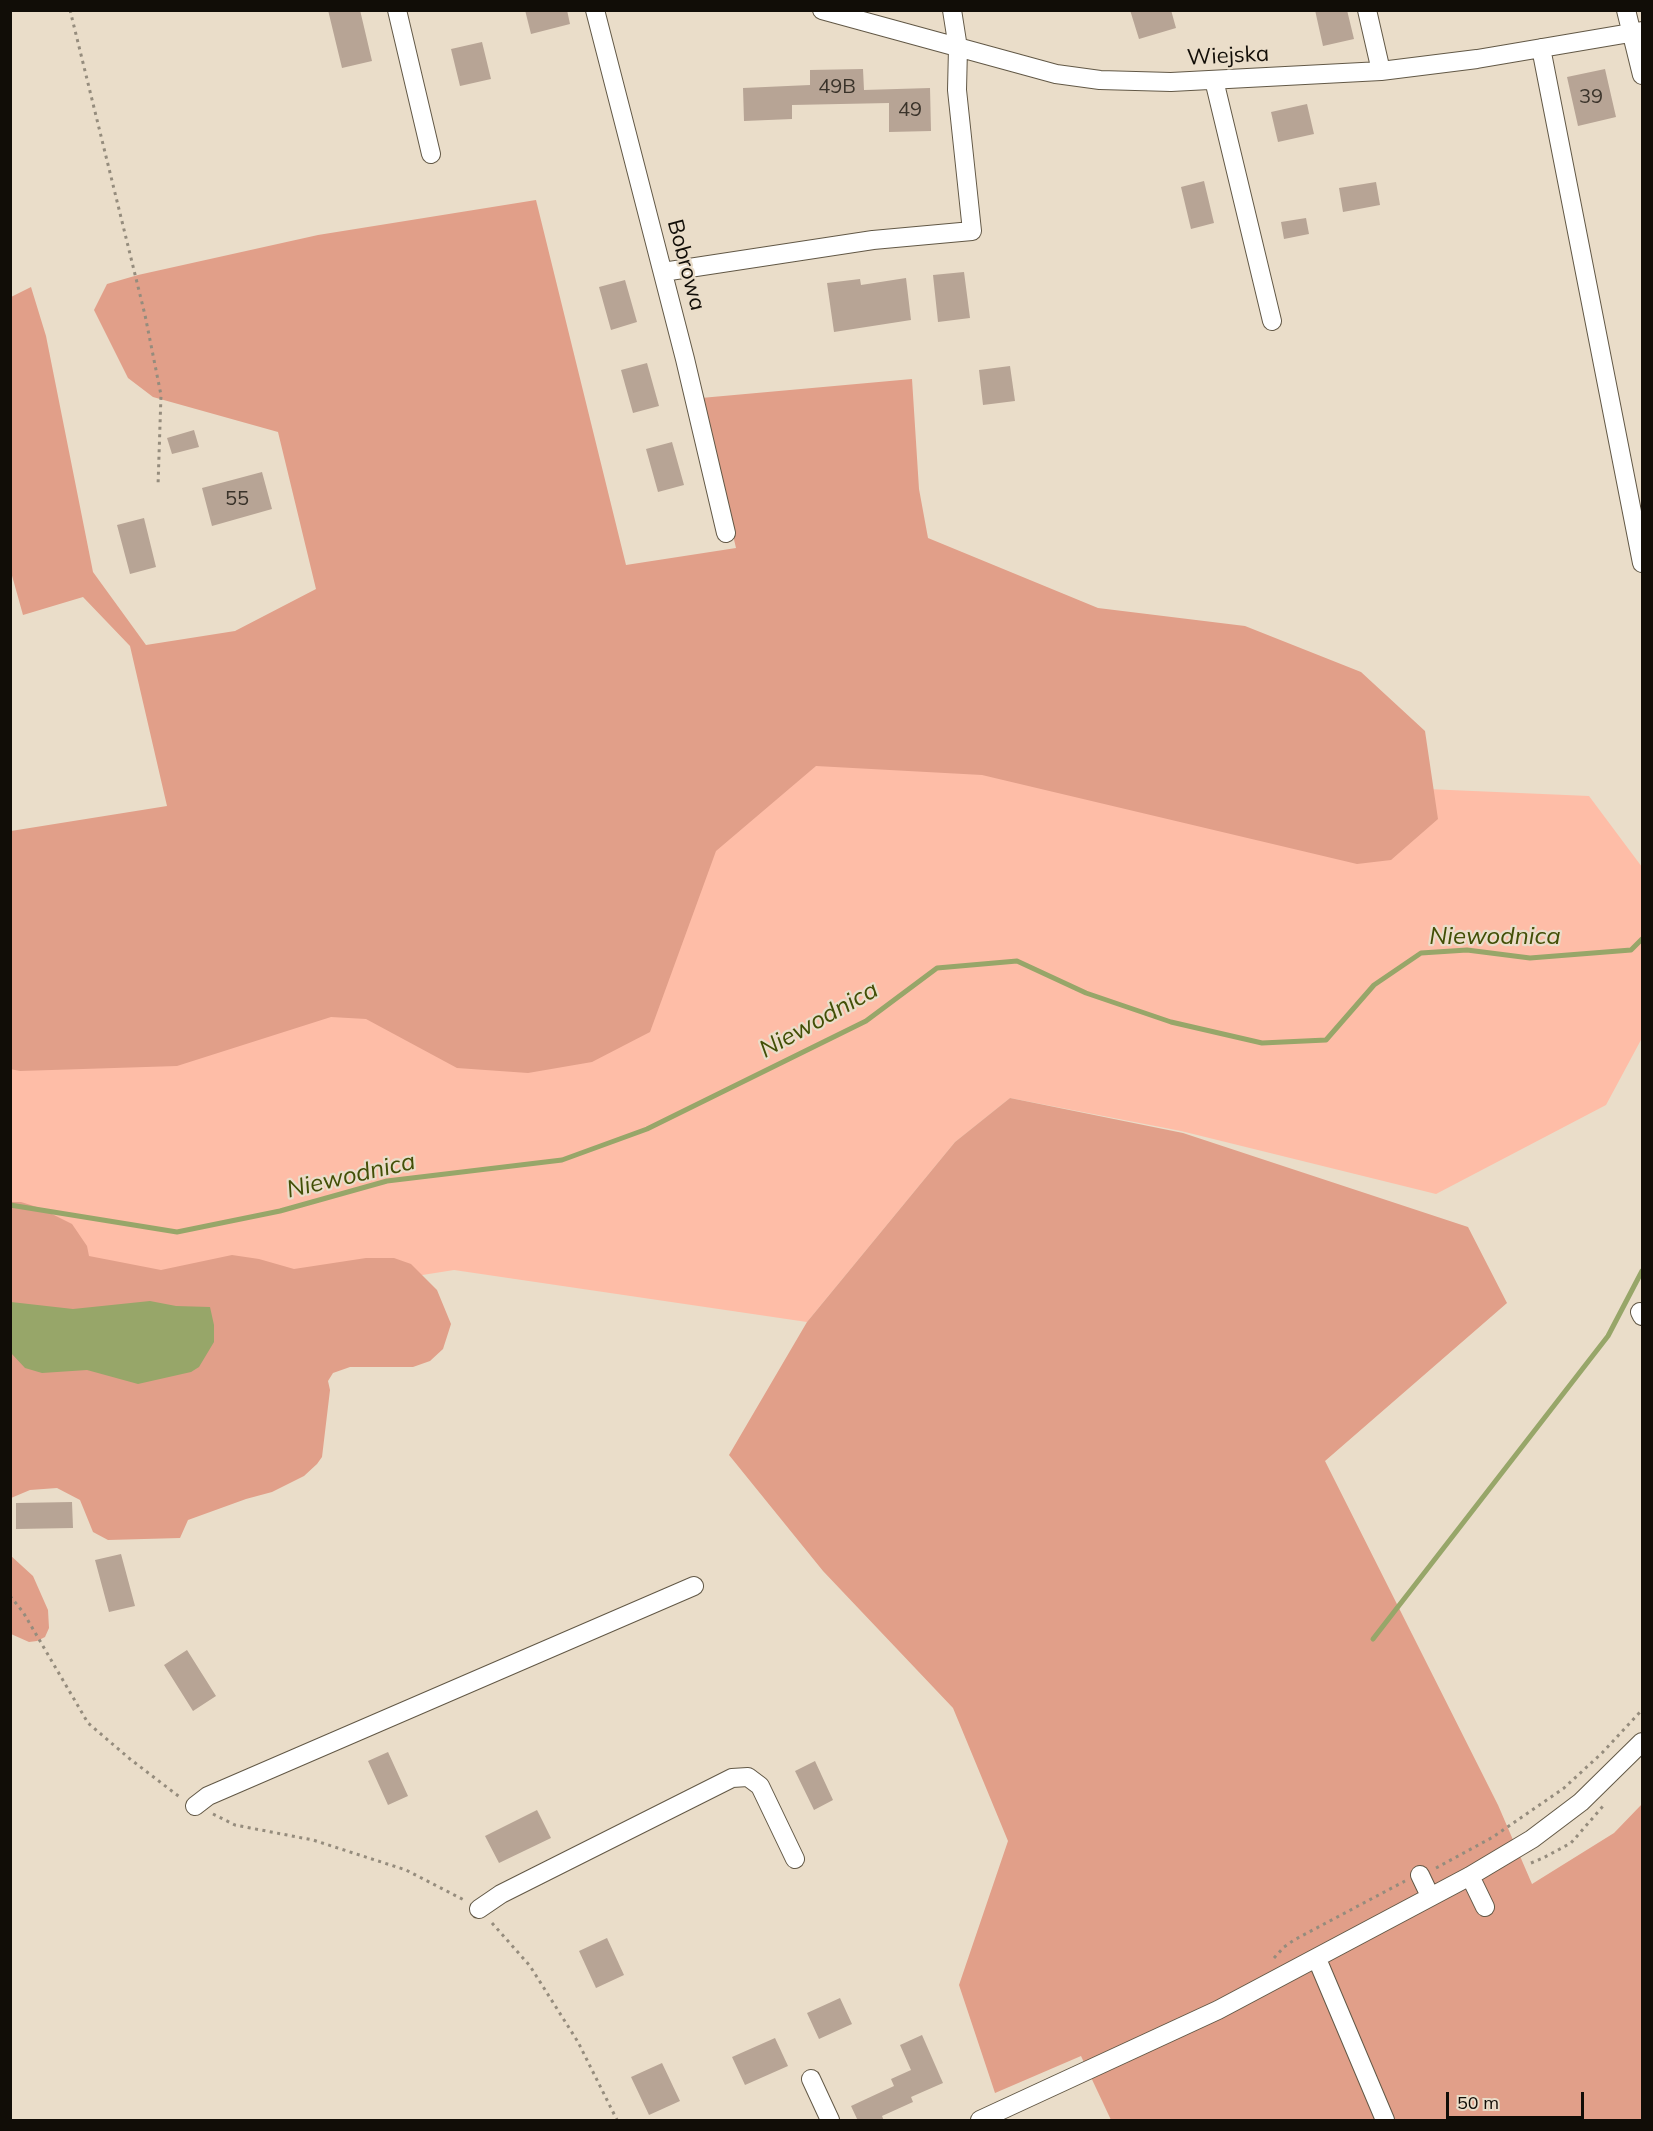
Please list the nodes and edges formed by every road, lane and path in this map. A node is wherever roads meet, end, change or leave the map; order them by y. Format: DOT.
graph roads {
  1 [pos="70,10"];
  2 [pos="397,10"];
  3 [pos="595,10"];
  4 [pos="822,10"];
  5 [pos="952,10"];
  6 [pos="1367,10"];
  7 [pos="1626,10"];
  8 [pos="1637,32"];
  9 [pos="958,48"];
  10 [pos="1541,48"];
  11 [pos="1381,71"];
  12 [pos="1642,75"];
  13 [pos="1214,80"];
  14 [pos="432,154"];
  15 [pos="663,272"];
  16 [pos="1272,321"];
  17 [pos="158,486"];
  18 [pos="726,533"];
  19 [pos="1642,563"];
  20 [pos="694,1586"];
  21 [pos="10,1596"];
  22 [pos="1642,1710"];
  23 [pos="1642,1742"];
  24 [pos="195,1806"];
  25 [pos="795,1859"];
  26 [pos="1420,1875"];
  27 [pos="1470,1876"];
  28 [pos="1430,1896"];
  29 [pos="1485,1907"];
  30 [pos="480,1909"];
  31 [pos="1317,1959"];
  32 [pos="1271,1961"];
  33 [pos="811,2079"];
  34 [pos="617,2121"];
  35 [pos="830,2121"];
  36 [pos="980,2121"];
  37 [pos="1385,2121"];
  1 -- 17 [label="path"];
  2 -- 14 [label="street"];
  3 -- 15 [label="street, Bobrowa"];
  4 -- 9 [label="street, Wiejska"];
  5 -- 9 [label="street"];
  6 -- 11 [label="street"];
  7 -- 8 [label="street"];
  8 -- 10 [label="street, Wiejska"];
  8 -- 12 [label="street"];
  9 -- 13 [label="street, Wiejska"];
  9 -- 15 [label="street"];
  10 -- 11 [label="street, Wiejska"];
  10 -- 19 [label="street"];
  11 -- 13 [label="street, Wiejska"];
  13 -- 16 [label="street"];
  15 -- 18 [label="street, Bobrowa"];
  20 -- 24 [label="street"];
  21 -- 24 [label="path"];
  22 -- 26 [label="path"];
  23 -- 27 [label="street"];
  24 -- 30 [label="path"];
  25 -- 30 [label="street"];
  26 -- 28 [label="street"];
  26 -- 32 [label="path"];
  27 -- 28 [label="street"];
  27 -- 29 [label="street"];
  28 -- 31 [label="street"];
  30 -- 34 [label="path"];
  31 -- 36 [label="street"];
  31 -- 37 [label="street"];
  33 -- 35 [label="street"];
}
